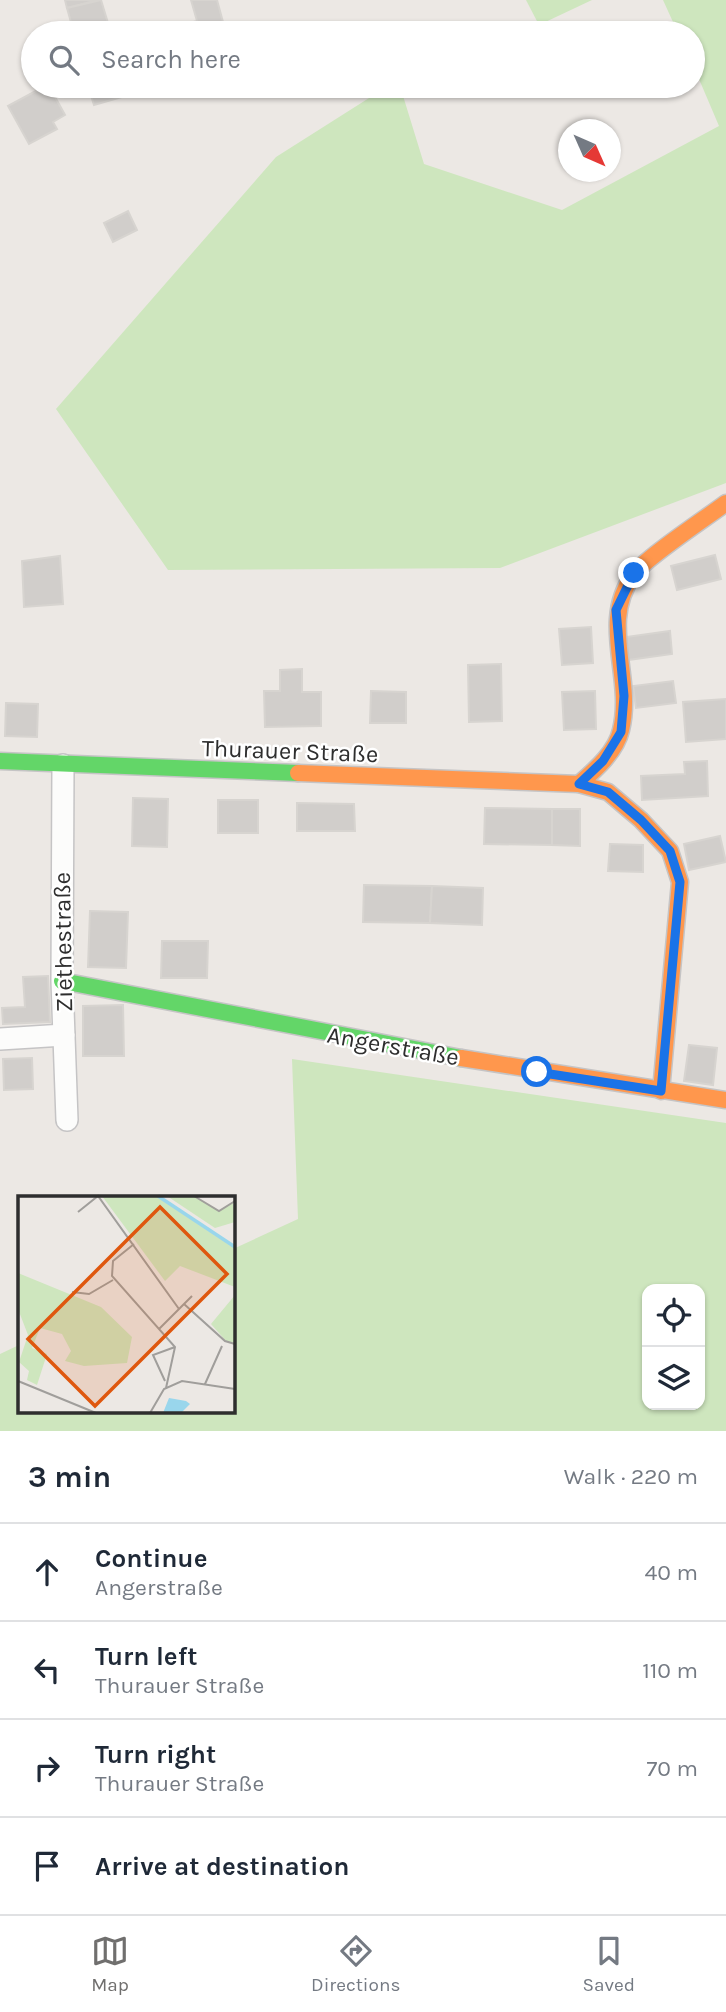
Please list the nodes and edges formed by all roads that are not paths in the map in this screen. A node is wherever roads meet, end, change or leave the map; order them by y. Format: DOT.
graph roads {
  1 [pos="726,503"];
  2 [pos="0,761"];
  3 [pos="63,765"];
  4 [pos="579,784"];
  5 [pos="62,981"];
  6 [pos="64,1035"];
  7 [pos="0,1039"];
  8 [pos="661,1091"];
  9 [pos="726,1100"];
  10 [pos="67,1120"];
  1 -- 4 [label="street"];
  2 -- 3 [label="street, Thurauer Straße"];
  3 -- 4 [label="street, Thurauer Straße"];
  3 -- 5 [label="street, Ziethestraße"];
  4 -- 8 [label="street, Thurauer Straße"];
  5 -- 6 [label="street, Ziethestraße"];
  5 -- 8 [label="street, Angerstraße"];
  6 -- 7 [label="street"];
  6 -- 10 [label="street, Ziethestraße"];
  8 -- 9 [label="street, Angerstraße"];
}
